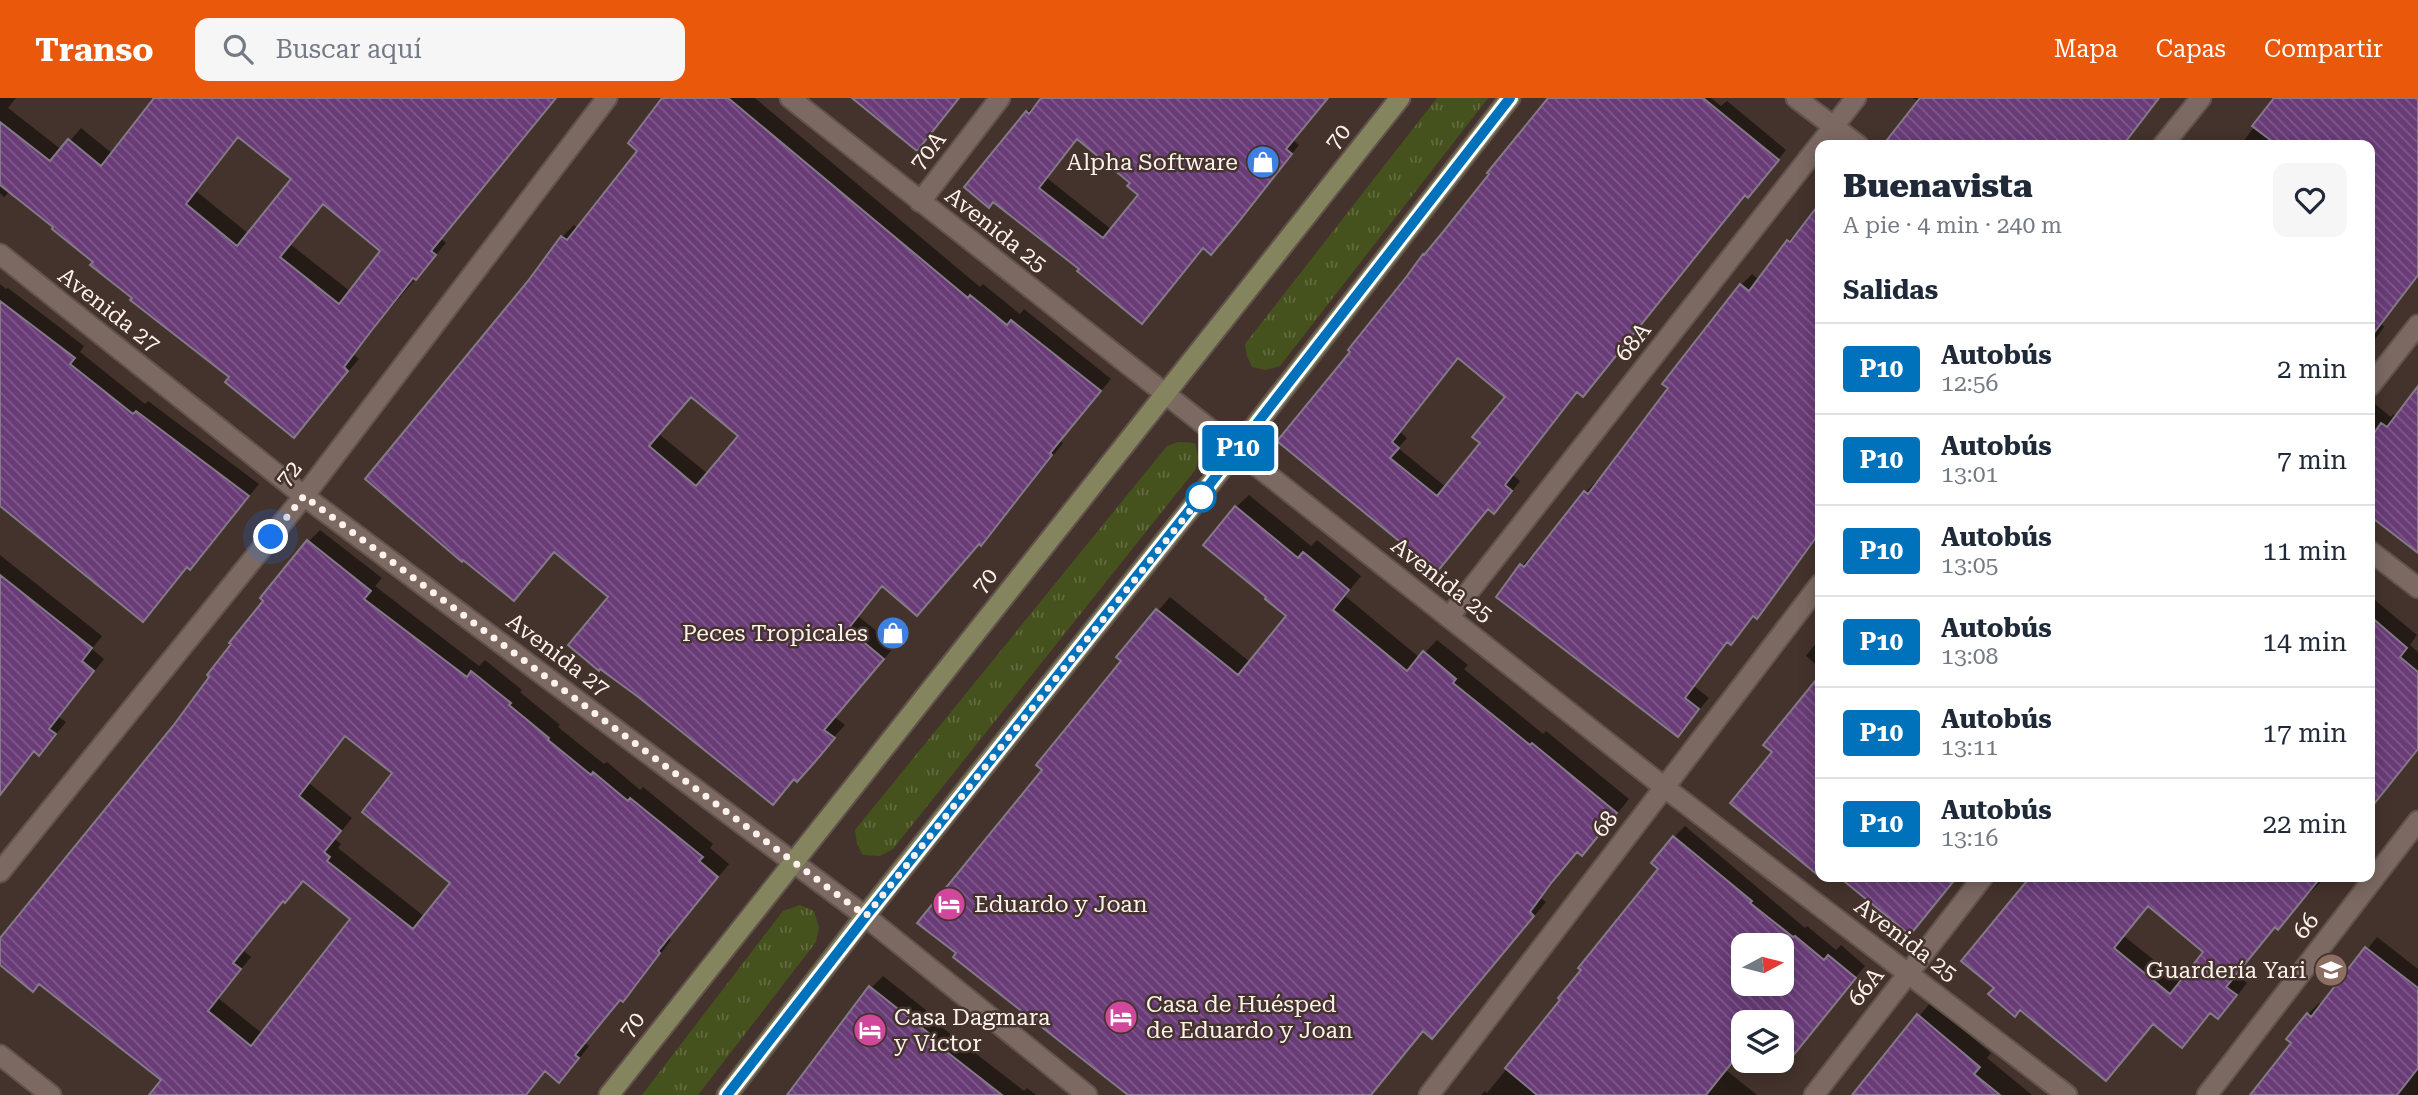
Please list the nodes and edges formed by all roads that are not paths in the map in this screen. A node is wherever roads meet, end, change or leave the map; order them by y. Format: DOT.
graph roads {
  1 [pos="607,98"];
  2 [pos="790,98"];
  3 [pos="1000,98"];
  4 [pos="1400,98"];
  5 [pos="1510,98"];
  6 [pos="1796,98"];
  7 [pos="1856,98"];
  8 [pos="2201,98"];
  9 [pos="1833,125"];
  10 [pos="1821,140"];
  11 [pos="1852,140"];
  12 [pos="2167,140"];
  13 [pos="1815,148"];
  14 [pos="920,202"];
  15 [pos="0,254"];
  16 [pos="2418,325"];
  17 [pos="2375,380"];
  18 [pos="1167,393"];
  19 [pos="1236,450"];
  20 [pos="304,496"];
  21 [pos="2375,555"];
  22 [pos="2418,589"];
  23 [pos="1815,591"];
  24 [pos="1449,617"];
  25 [pos="1664,787"];
  26 [pos="2418,821"];
  27 [pos="793,862"];
  28 [pos="0,872"];
  29 [pos="2375,877"];
  30 [pos="1979,882"];
  31 [pos="2371,882"];
  32 [pos="866,916"];
  33 [pos="1909,972"];
  34 [pos="0,1055"];
  35 [pos="51,1095"];
  36 [pos="609,1095"];
  37 [pos="727,1095"];
  38 [pos="1087,1095"];
  39 [pos="1429,1095"];
  40 [pos="1814,1095"];
  41 [pos="2067,1095"];
  42 [pos="2207,1095"];
  1 -- 20 [label="street, 72"];
  2 -- 14 [label="street, Avenida 25"];
  3 -- 14 [label="street, 70A"];
  4 -- 18 [label="main road, 70"];
  5 -- 19 [label="main road"];
  6 -- 9 [label="street"];
  7 -- 9 [label="street, 68A"];
  8 -- 12 [label="street"];
  9 -- 10 [label="street, 68A"];
  9 -- 11 [label="street"];
  13 -- 24 [label="street, 68A"];
  14 -- 18 [label="street, Avenida 25"];
  15 -- 20 [label="street, Avenida 27"];
  16 -- 17 [label="street"];
  18 -- 19 [label="street, Avenida 25"];
  18 -- 27 [label="main road, 70"];
  19 -- 24 [label="street, Avenida 25"];
  19 -- 32 [label="main road"];
  20 -- 27 [label="street, Avenida 27"];
  20 -- 28 [label="street, 72"];
  21 -- 22 [label="street"];
  23 -- 25 [label="street, 68"];
  24 -- 25 [label="street, Avenida 25"];
  25 -- 33 [label="street, Avenida 25"];
  25 -- 39 [label="street, 68"];
  26 -- 29 [label="street, 66"];
  27 -- 32 [label="street, Avenida 27"];
  27 -- 36 [label="main road, 70"];
  30 -- 33 [label="street, 66A"];
  31 -- 42 [label="street, 66"];
  32 -- 37 [label="main road"];
  32 -- 38 [label="street, Avenida 27"];
  33 -- 40 [label="street, 66A"];
  33 -- 41 [label="street, Avenida 25"];
  34 -- 35 [label="street"];
}
